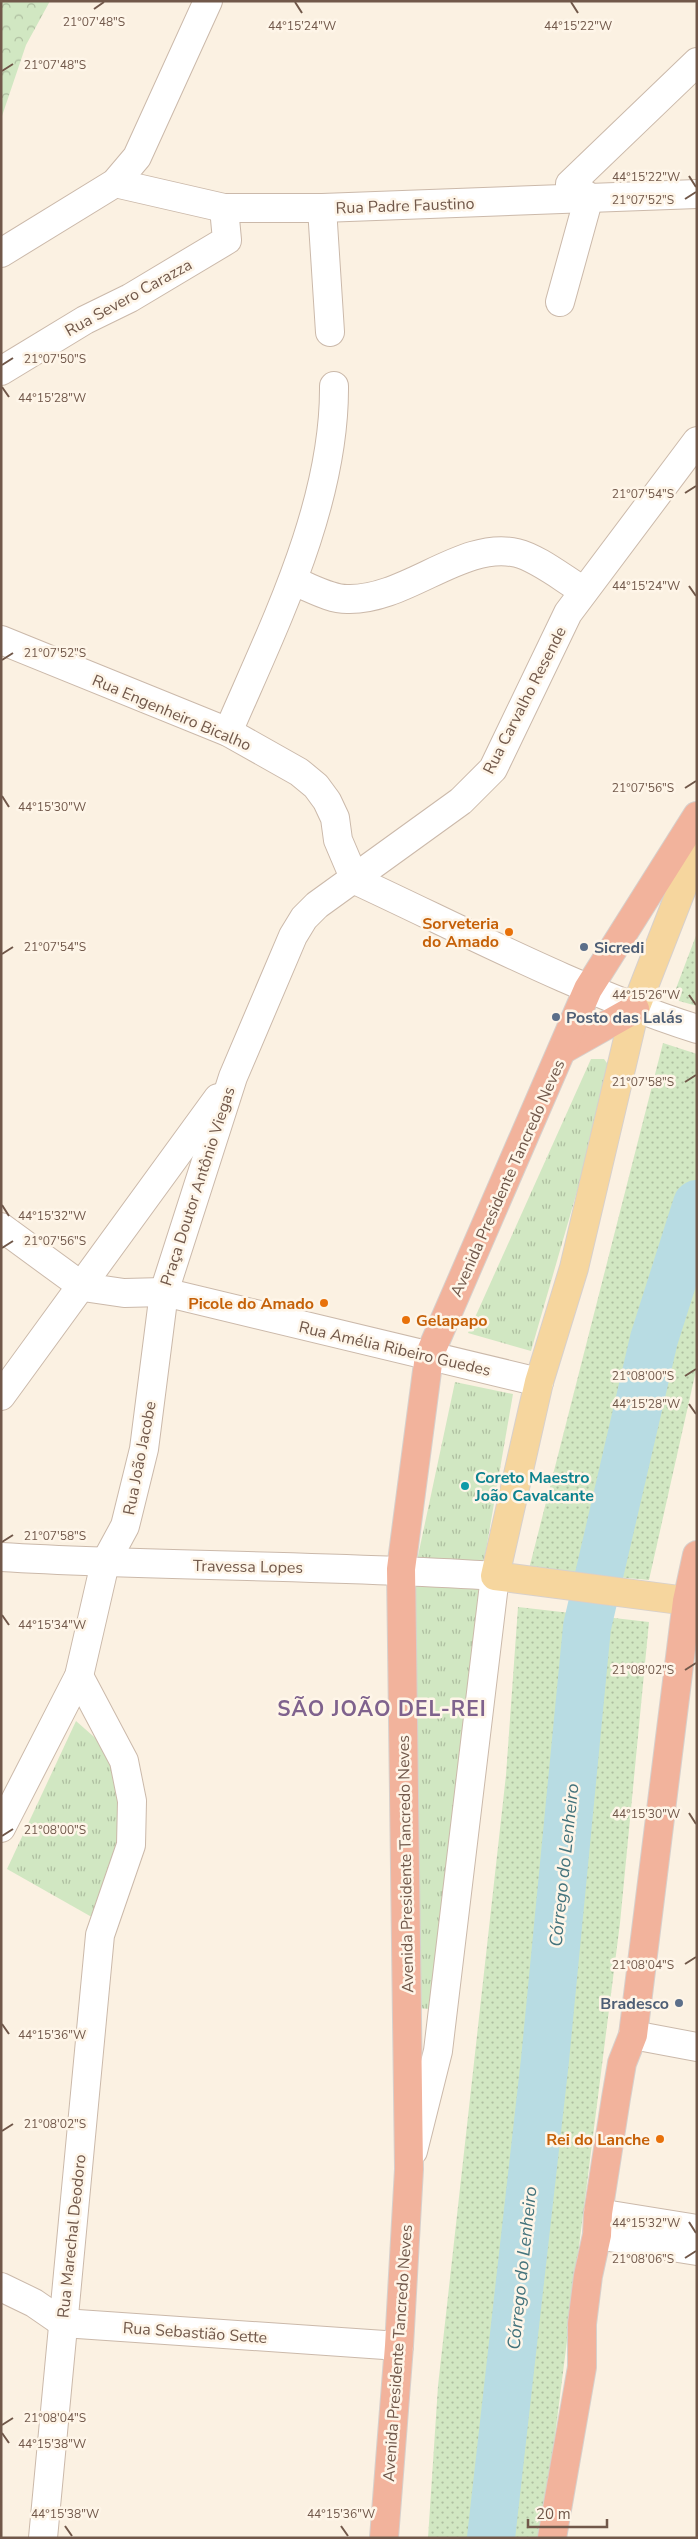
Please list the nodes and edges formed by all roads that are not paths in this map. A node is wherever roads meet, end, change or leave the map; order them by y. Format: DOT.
graph roads {
  1 [pos="208,1"];
  2 [pos="697,62"];
  3 [pos="115,183"];
  4 [pos="697,194"];
  5 [pos="590,198"];
  6 [pos="224,208"];
  7 [pos="322,208"];
  8 [pos="1,253"];
  9 [pos="560,302"];
  10 [pos="330,332"];
  11 [pos="1,371"];
  12 [pos="334,386"];
  13 [pos="697,441"];
  14 [pos="293,581"];
  15 [pos="584,591"];
  16 [pos="1,640"];
  17 [pos="228,732"];
  18 [pos="697,816"];
  19 [pos="697,850"];
  20 [pos="354,880"];
  21 [pos="588,989"];
  22 [pos="640,1010"];
  23 [pos="697,1029"];
  24 [pos="564,1049"];
  25 [pos="232,1077"];
  26 [pos="1,1227"];
  27 [pos="82,1286"];
  28 [pos="164,1292"];
  29 [pos="429,1356"];
  30 [pos="539,1382"];
  31 [pos="1,1396"];
  32 [pos="697,1555"];
  33 [pos="1,1557"];
  34 [pos="105,1563"];
  35 [pos="401,1570"];
  36 [pos="504,1577"];
  37 [pos="692,1603"];
  38 [pos="79,1676"];
  39 [pos="1,1828"];
  40 [pos="633,2035"];
  41 [pos="697,2047"];
  42 [pos="409,2169"];
  43 [pos="598,2224"];
  44 [pos="697,2229"];
  45 [pos="697,2251"];
  46 [pos="1,2287"];
  47 [pos="63,2323"];
  48 [pos="399,2346"];
  49 [pos="43,2538"];
  50 [pos="384,2538"];
  51 [pos="552,2538"];
  1 -- 3 [label="street"];
  2 -- 5 [label="street"];
  3 -- 6 [label="street, Rua Padre Faustino"];
  3 -- 8 [label="street"];
  4 -- 5 [label="street, Rua Padre Faustino"];
  5 -- 7 [label="street, Rua Padre Faustino"];
  5 -- 9 [label="street"];
  6 -- 7 [label="street, Rua Padre Faustino"];
  6 -- 11 [label="street, Rua Severo Carazza"];
  7 -- 10 [label="street"];
  12 -- 14 [label="street"];
  13 -- 15 [label="street, Rua Carvalho Resende"];
  14 -- 15 [label="street"];
  14 -- 17 [label="street"];
  15 -- 20 [label="street, Rua Carvalho Resende"];
  16 -- 17 [label="street, Rua Engenheiro Bicalho"];
  17 -- 20 [label="street, Rua Engenheiro Bicalho"];
  18 -- 21 [label="highway, Avenida Presidente Tancredo Neves"];
  19 -- 22 [label="main road, Avenida Presidente Tancredo Neves"];
  20 -- 21 [label="street"];
  20 -- 25 [label="street, Rua Carvalho Resende"];
  21 -- 22 [label="street"];
  21 -- 24 [label="highway, Avenida Presidente Tancredo Neves"];
  22 -- 23 [label="street"];
  22 -- 24 [label="highway"];
  22 -- 30 [label="main road, Avenida Presidente Tancredo Neves"];
  24 -- 29 [label="highway, Avenida Presidente Tancredo Neves"];
  25 -- 27 [label="street, Praça Doutor Antônio Viegas"];
  25 -- 28 [label="street, Praça Doutor Antônio Viegas"];
  26 -- 27 [label="street"];
  27 -- 28 [label="street, Praça Doutor Antônio Viegas"];
  27 -- 31 [label="street"];
  28 -- 29 [label="street, Rua Amélia Ribeiro Guedes"];
  28 -- 34 [label="street, Rua João Jacobe"];
  29 -- 30 [label="street, Rua Amélia Ribeiro Guedes"];
  29 -- 35 [label="highway, Avenida Presidente Tancredo Neves"];
  30 -- 36 [label="main road, Avenida Presidente Tancredo Neves"];
  32 -- 37 [label="highway"];
  33 -- 34 [label="street, Travessa Lopes"];
  34 -- 35 [label="street, Travessa Lopes"];
  34 -- 38 [label="street, Rua João Jacobe"];
  35 -- 36 [label="street, Travessa Lopes"];
  35 -- 42 [label="highway, Avenida Presidente Tancredo Neves"];
  36 -- 37 [label="main road"];
  36 -- 42 [label="street, Avenida Presidente Tancredo Neves"];
  37 -- 40 [label="highway"];
  38 -- 39 [label="street, Rua João Jacobe"];
  38 -- 47 [label="street, Rua Marechal Deodoro"];
  40 -- 41 [label="street"];
  40 -- 43 [label="highway"];
  42 -- 48 [label="highway, Avenida Presidente Tancredo Neves"];
  43 -- 44 [label="street"];
  43 -- 45 [label="street"];
  43 -- 51 [label="highway"];
  46 -- 47 [label="street"];
  47 -- 48 [label="street, Rua Sebastião Sette"];
  47 -- 49 [label="street, Rua Marechal Deodoro"];
  48 -- 50 [label="highway, Avenida Presidente Tancredo Neves"];
}
